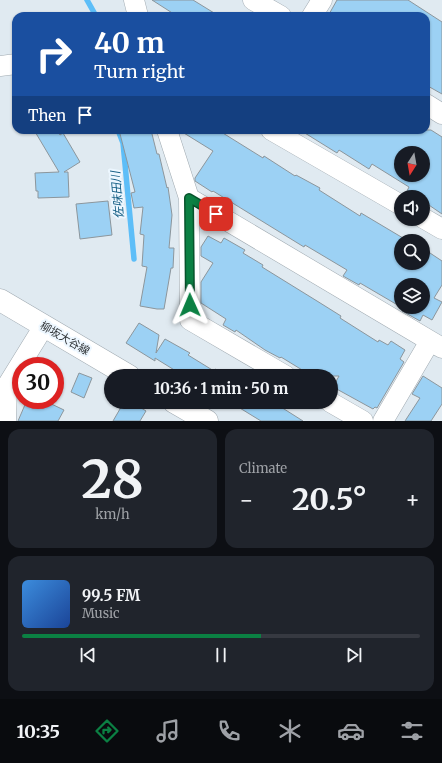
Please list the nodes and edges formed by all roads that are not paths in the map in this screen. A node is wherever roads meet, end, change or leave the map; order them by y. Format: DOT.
graph roads {
  1 [pos="134,0"];
  2 [pos="253,0"];
  3 [pos="322,0"];
  4 [pos="137,12"];
  5 [pos="274,12"];
  6 [pos="314,12"];
  7 [pos="12,64"];
  8 [pos="0,66"];
  9 [pos="430,106"];
  10 [pos="442,114"];
  11 [pos="167,134"];
  12 [pos="278,134"];
  13 [pos="189,198"];
  14 [pos="394,201"];
  15 [pos="430,222"];
  16 [pos="442,229"];
  17 [pos="0,300"];
  18 [pos="44,326"];
  19 [pos="436,344"];
  20 [pos="117,369"];
  21 [pos="274,369"];
  22 [pos="338,407"];
  23 [pos="186,409"];
  24 [pos="6,421"];
  25 [pos="207,421"];
  26 [pos="363,421"];
  27 [pos="383,421"];
  1 -- 4 [label="street"];
  2 -- 5 [label="street"];
  3 -- 6 [label="street"];
  7 -- 8 [label="street"];
  9 -- 10 [label="street"];
  11 -- 13 [label="street"];
  12 -- 14 [label="street"];
  13 -- 19 [label="street"];
  13 -- 21 [label="street"];
  15 -- 16 [label="street"];
  17 -- 18 [label="street, 柳坂大谷線"];
  18 -- 20 [label="street, 柳坂大谷線"];
  18 -- 24 [label="street"];
  19 -- 27 [label="street"];
  22 -- 26 [label="street"];
  23 -- 25 [label="street"];
}
